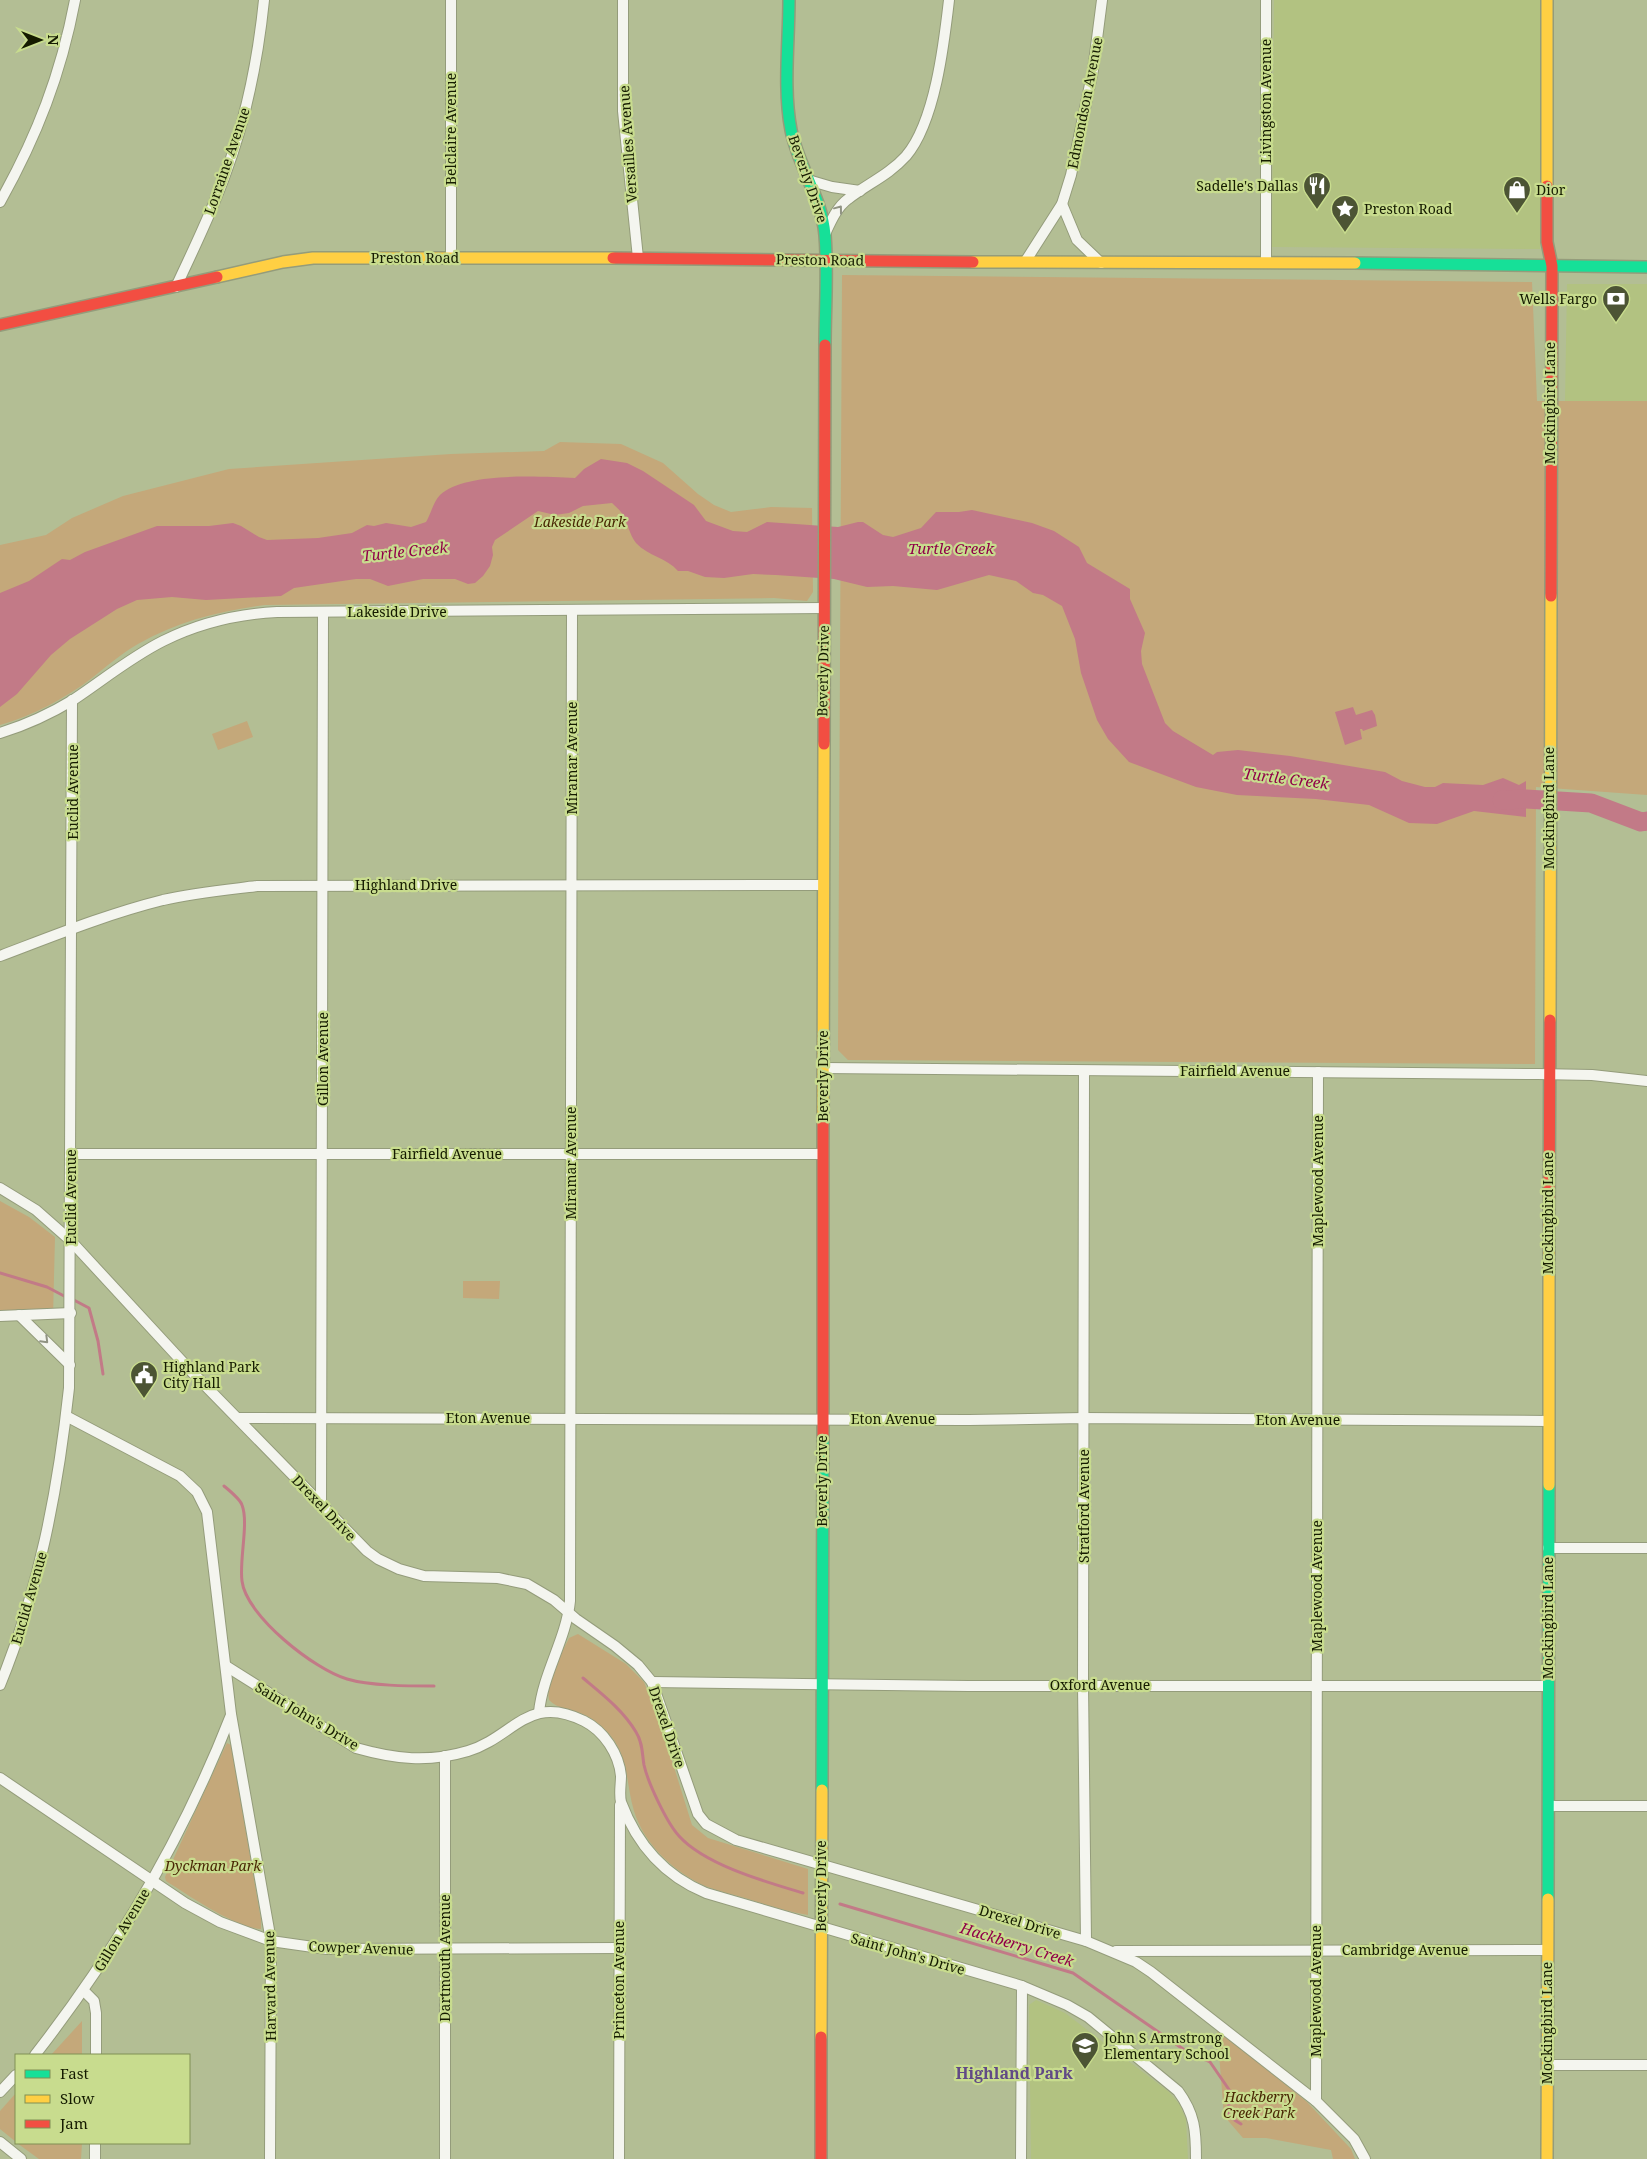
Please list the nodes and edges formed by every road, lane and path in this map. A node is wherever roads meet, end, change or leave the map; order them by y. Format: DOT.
graph roads {
  1 [pos="75,0"];
  2 [pos="264,0"];
  3 [pos="451,0"];
  4 [pos="623,0"];
  5 [pos="789,0"];
  6 [pos="949,0"];
  7 [pos="1102,0"];
  8 [pos="1266,0"];
  9 [pos="1548,0"];
  10 [pos="1556,0"];
  11 [pos="1552,61"];
  12 [pos="808,180"];
  13 [pos="860,191"];
  14 [pos="0,202"];
  15 [pos="1062,204"];
  16 [pos="825,234"];
  17 [pos="451,258"];
  18 [pos="638,258"];
  19 [pos="825,261"];
  20 [pos="1026,262"];
  21 [pos="1101,263"];
  22 [pos="1266,263"];
  23 [pos="1552,266"];
  24 [pos="1647,267"];
  25 [pos="176,288"];
  26 [pos="0,325"];
  27 [pos="824,608"];
  28 [pos="572,610"];
  29 [pos="323,612"];
  30 [pos="72,700"];
  31 [pos="0,733"];
  32 [pos="572,884"];
  33 [pos="323,885"];
  34 [pos="823,885"];
  35 [pos="72,928"];
  36 [pos="0,956"];
  37 [pos="823,1068"];
  38 [pos="1084,1070"];
  39 [pos="1318,1072"];
  40 [pos="1548,1075"];
  41 [pos="1647,1081"];
  42 [pos="71,1154"];
  43 [pos="322,1154"];
  44 [pos="571,1154"];
  45 [pos="823,1154"];
  46 [pos="0,1188"];
  47 [pos="70,1240"];
  48 [pos="70,1311"];
  49 [pos="20,1315"];
  50 [pos="0,1316"];
  51 [pos="70,1365"];
  52 [pos="66,1416"];
  53 [pos="239,1418"];
  54 [pos="321,1418"];
  55 [pos="571,1418"];
  56 [pos="1083,1418"];
  57 [pos="822,1419"];
  58 [pos="1318,1420"];
  59 [pos="1548,1421"];
  60 [pos="321,1506"];
  61 [pos="1548,1548"];
  62 [pos="1647,1548"];
  63 [pos="569,1613"];
  64 [pos="226,1666"];
  65 [pos="652,1682"];
  66 [pos="822,1684"];
  67 [pos="0,1685"];
  68 [pos="1083,1685"];
  69 [pos="1317,1686"];
  70 [pos="1548,1686"];
  71 [pos="539,1712"];
  72 [pos="231,1714"];
  73 [pos="445,1756"];
  74 [pos="0,1778"];
  75 [pos="620,1800"];
  76 [pos="1548,1806"];
  77 [pos="1647,1806"];
  78 [pos="822,1864"];
  79 [pos="152,1882"];
  80 [pos="821,1928"];
  81 [pos="271,1940"];
  82 [pos="1086,1941"];
  83 [pos="619,1948"];
  84 [pos="445,1950"];
  85 [pos="1316,1950"];
  86 [pos="1547,1950"];
  87 [pos="1113,1951"];
  88 [pos="1022,1986"];
  89 [pos="84,1991"];
  90 [pos="36,2054"];
  91 [pos="96,2054"];
  92 [pos="1547,2065"];
  93 [pos="1647,2065"];
  94 [pos="15,2077"];
  95 [pos="0,2092"];
  96 [pos="1316,2101"];
  97 [pos="0,2142"];
  98 [pos="95,2144"];
  99 [pos="21,2159"];
  100 [pos="95,2159"];
  101 [pos="270,2159"];
  102 [pos="444,2159"];
  103 [pos="619,2159"];
  104 [pos="821,2159"];
  105 [pos="1021,2159"];
  106 [pos="1196,2159"];
  107 [pos="1365,2159"];
  108 [pos="1547,2159"];
  1 -- 14 [label="street"];
  2 -- 25 [label="street, Lorraine Avenue"];
  3 -- 17 [label="street, Belclaire Avenue"];
  4 -- 18 [label="street, Versailles Avenue"];
  5 -- 12 [label="main road, Beverly Drive"];
  6 -- 13 [label="street"];
  7 -- 15 [label="street, Edmondson Avenue"];
  8 -- 22 [label="street, Livingston Avenue"];
  9 -- 11 [label="main road, Mockingbird Lane"];
  10 -- 11 [label="main road, Mockingbird Lane"];
  11 -- 23 [label="main road, Mockingbird Lane"];
  12 -- 13 [label="street"];
  12 -- 16 [label="main road, Beverly Drive"];
  16 -- 13 [label="street, one-way"];
  15 -- 20 [label="street, Edmondson Avenue"];
  15 -- 21 [label="street"];
  16 -- 19 [label="main road, Beverly Drive"];
  17 -- 18 [label="main road, Preston Road"];
  17 -- 25 [label="main road, Preston Road"];
  18 -- 19 [label="main road, Preston Road"];
  19 -- 20 [label="main road, Preston Road"];
  19 -- 27 [label="main road, Beverly Drive"];
  20 -- 21 [label="main road, Preston Road"];
  21 -- 22 [label="main road, Preston Road"];
  22 -- 23 [label="main road, Preston Road"];
  23 -- 24 [label="main road, Preston Road"];
  23 -- 40 [label="main road, Mockingbird Lane"];
  25 -- 26 [label="main road, Preston Road"];
  27 -- 28 [label="street, Lakeside Drive"];
  27 -- 34 [label="main road, Beverly Drive"];
  28 -- 29 [label="street, Lakeside Drive"];
  28 -- 32 [label="street, Miramar Avenue"];
  29 -- 30 [label="street, Lakeside Drive"];
  29 -- 33 [label="street, Gillon Avenue"];
  30 -- 31 [label="street, Lakeside Drive"];
  30 -- 35 [label="street, Euclid Avenue"];
  32 -- 33 [label="street, Highland Drive"];
  32 -- 34 [label="street, Highland Drive"];
  32 -- 44 [label="street, Miramar Avenue"];
  33 -- 35 [label="street, Highland Drive"];
  33 -- 43 [label="street, Gillon Avenue"];
  34 -- 37 [label="main road, Beverly Drive"];
  35 -- 36 [label="street, Highland Drive"];
  35 -- 42 [label="street, Euclid Avenue"];
  37 -- 38 [label="street, Fairfield Avenue"];
  37 -- 45 [label="main road, Beverly Drive"];
  38 -- 39 [label="street, Fairfield Avenue"];
  38 -- 56 [label="street, Stratford Avenue"];
  39 -- 40 [label="street, Fairfield Avenue"];
  39 -- 58 [label="street, Maplewood Avenue"];
  40 -- 41 [label="street, Fairfield Avenue"];
  40 -- 59 [label="main road, Mockingbird Lane"];
  42 -- 43 [label="street, Fairfield Avenue"];
  42 -- 47 [label="street, Euclid Avenue"];
  43 -- 44 [label="street, Fairfield Avenue"];
  43 -- 54 [label="street, Gillon Avenue"];
  44 -- 45 [label="street, Fairfield Avenue"];
  44 -- 55 [label="street, Miramar Avenue"];
  45 -- 57 [label="main road, Beverly Drive"];
  46 -- 47 [label="street, Drexel Drive"];
  47 -- 48 [label="street, Euclid Avenue"];
  47 -- 53 [label="street, Drexel Drive"];
  48 -- 49 [label="street"];
  48 -- 51 [label="street, Euclid Avenue"];
  49 -- 50 [label="street"];
  49 -- 51 [label="street, one-way"];
  51 -- 52 [label="street, Euclid Avenue"];
  52 -- 64 [label="street"];
  52 -- 67 [label="street, Euclid Avenue"];
  53 -- 54 [label="street, Eton Avenue"];
  53 -- 60 [label="street, Drexel Drive"];
  54 -- 55 [label="street, Eton Avenue"];
  54 -- 60 [label="street, Gillon Avenue"];
  55 -- 57 [label="street, Eton Avenue"];
  55 -- 63 [label="street, Miramar Avenue"];
  56 -- 57 [label="street, Eton Avenue"];
  56 -- 58 [label="street, Eton Avenue"];
  56 -- 68 [label="street, Stratford Avenue"];
  57 -- 66 [label="main road, Beverly Drive"];
  58 -- 59 [label="street, Eton Avenue"];
  58 -- 69 [label="street, Maplewood Avenue"];
  59 -- 61 [label="main road, Mockingbird Lane"];
  60 -- 63 [label="street, Drexel Drive"];
  61 -- 62 [label="street"];
  61 -- 70 [label="main road, Mockingbird Lane"];
  63 -- 65 [label="street, Drexel Drive"];
  63 -- 71 [label="street, Miramar Avenue"];
  64 -- 72 [label="street, Harvard Avenue"];
  64 -- 73 [label="street, Saint John's Drive"];
  65 -- 66 [label="street, Oxford Avenue"];
  65 -- 78 [label="street, Drexel Drive"];
  66 -- 68 [label="street, Oxford Avenue"];
  66 -- 78 [label="main road, Beverly Drive"];
  68 -- 69 [label="street, Oxford Avenue"];
  68 -- 82 [label="street, Stratford Avenue"];
  69 -- 70 [label="street, Oxford Avenue"];
  69 -- 85 [label="street, Maplewood Avenue"];
  70 -- 76 [label="main road, Mockingbird Lane"];
  71 -- 73 [label="street, Saint John's Drive"];
  71 -- 75 [label="street, Saint John's Drive"];
  72 -- 79 [label="street, Gillon Avenue"];
  72 -- 81 [label="street, Harvard Avenue"];
  73 -- 84 [label="street, Dartmouth Avenue"];
  74 -- 79 [label="street, Cowper Avenue"];
  75 -- 80 [label="street, Saint John's Drive"];
  75 -- 83 [label="street, Princeton Avenue"];
  76 -- 77 [label="street"];
  76 -- 86 [label="main road, Mockingbird Lane"];
  78 -- 80 [label="main road, Beverly Drive"];
  78 -- 82 [label="street, Drexel Drive"];
  79 -- 81 [label="street, Cowper Avenue"];
  79 -- 89 [label="street, Gillon Avenue"];
  80 -- 88 [label="street, Saint John's Drive"];
  80 -- 104 [label="main road, Beverly Drive"];
  81 -- 84 [label="street, Cowper Avenue"];
  81 -- 101 [label="street, Harvard Avenue"];
  82 -- 87 [label="street, Drexel Drive"];
  83 -- 84 [label="street, Cowper Avenue"];
  83 -- 103 [label="street, Princeton Avenue"];
  84 -- 102 [label="street, Dartmouth Avenue"];
  85 -- 86 [label="street, Cambridge Avenue"];
  85 -- 87 [label="street, Cambridge Avenue"];
  85 -- 96 [label="street, Maplewood Avenue"];
  86 -- 92 [label="main road, Mockingbird Lane"];
  87 -- 96 [label="street, Drexel Drive"];
  88 -- 105 [label="street"];
  88 -- 106 [label="street, Saint John's Drive"];
  89 -- 90 [label="street, Gillon Avenue"];
  89 -- 91 [label="street"];
  92 -- 93 [label="street"];
  92 -- 108 [label="main road, Mockingbird Lane"];
  94 -- 95 [label="street"];
  96 -- 107 [label="street, Drexel Drive"];
  97 -- 99 [label="street"];
  98 -- 100 [label="street"];
}
